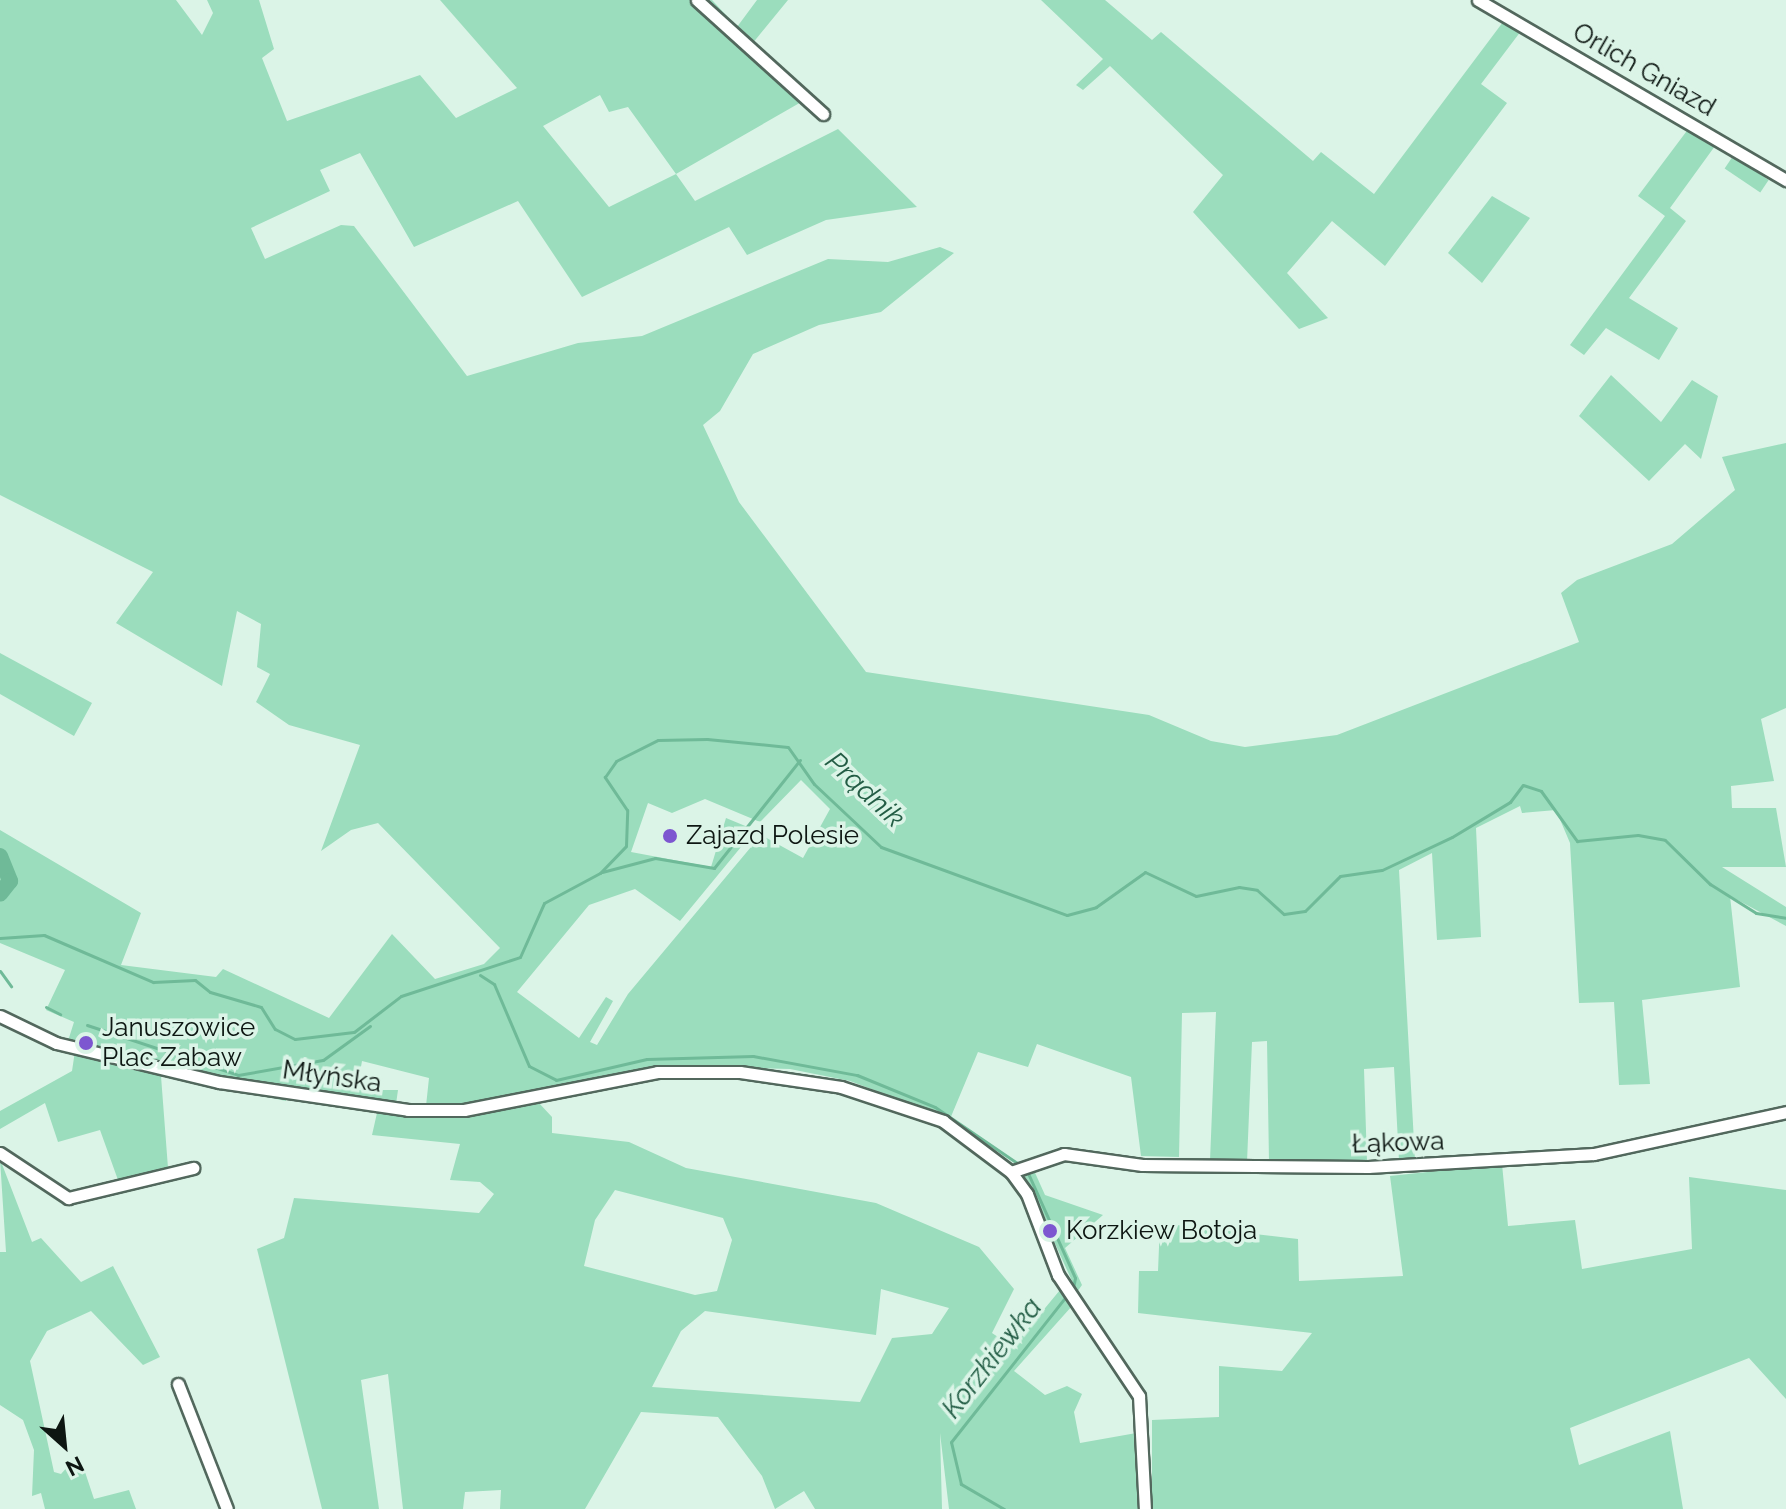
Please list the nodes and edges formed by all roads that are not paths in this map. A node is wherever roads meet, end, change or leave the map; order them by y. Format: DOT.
graph roads {
  1 [pos="697,0"];
  2 [pos="1478,0"];
  3 [pos="823,114"];
  4 [pos="1786,180"];
  5 [pos="0,1016"];
  6 [pos="1786,1112"];
  7 [pos="0,1153"];
  8 [pos="193,1168"];
  9 [pos="1011,1172"];
  10 [pos="178,1384"];
  11 [pos="227,1509"];
  12 [pos="1145,1509"];
  1 -- 3 [label="street"];
  2 -- 4 [label="street, Orlich Gniazd"];
  5 -- 9 [label="street, Młyńska"];
  6 -- 9 [label="street, Łąkowa"];
  7 -- 8 [label="street"];
  9 -- 12 [label="street"];
  10 -- 11 [label="street"];
}
